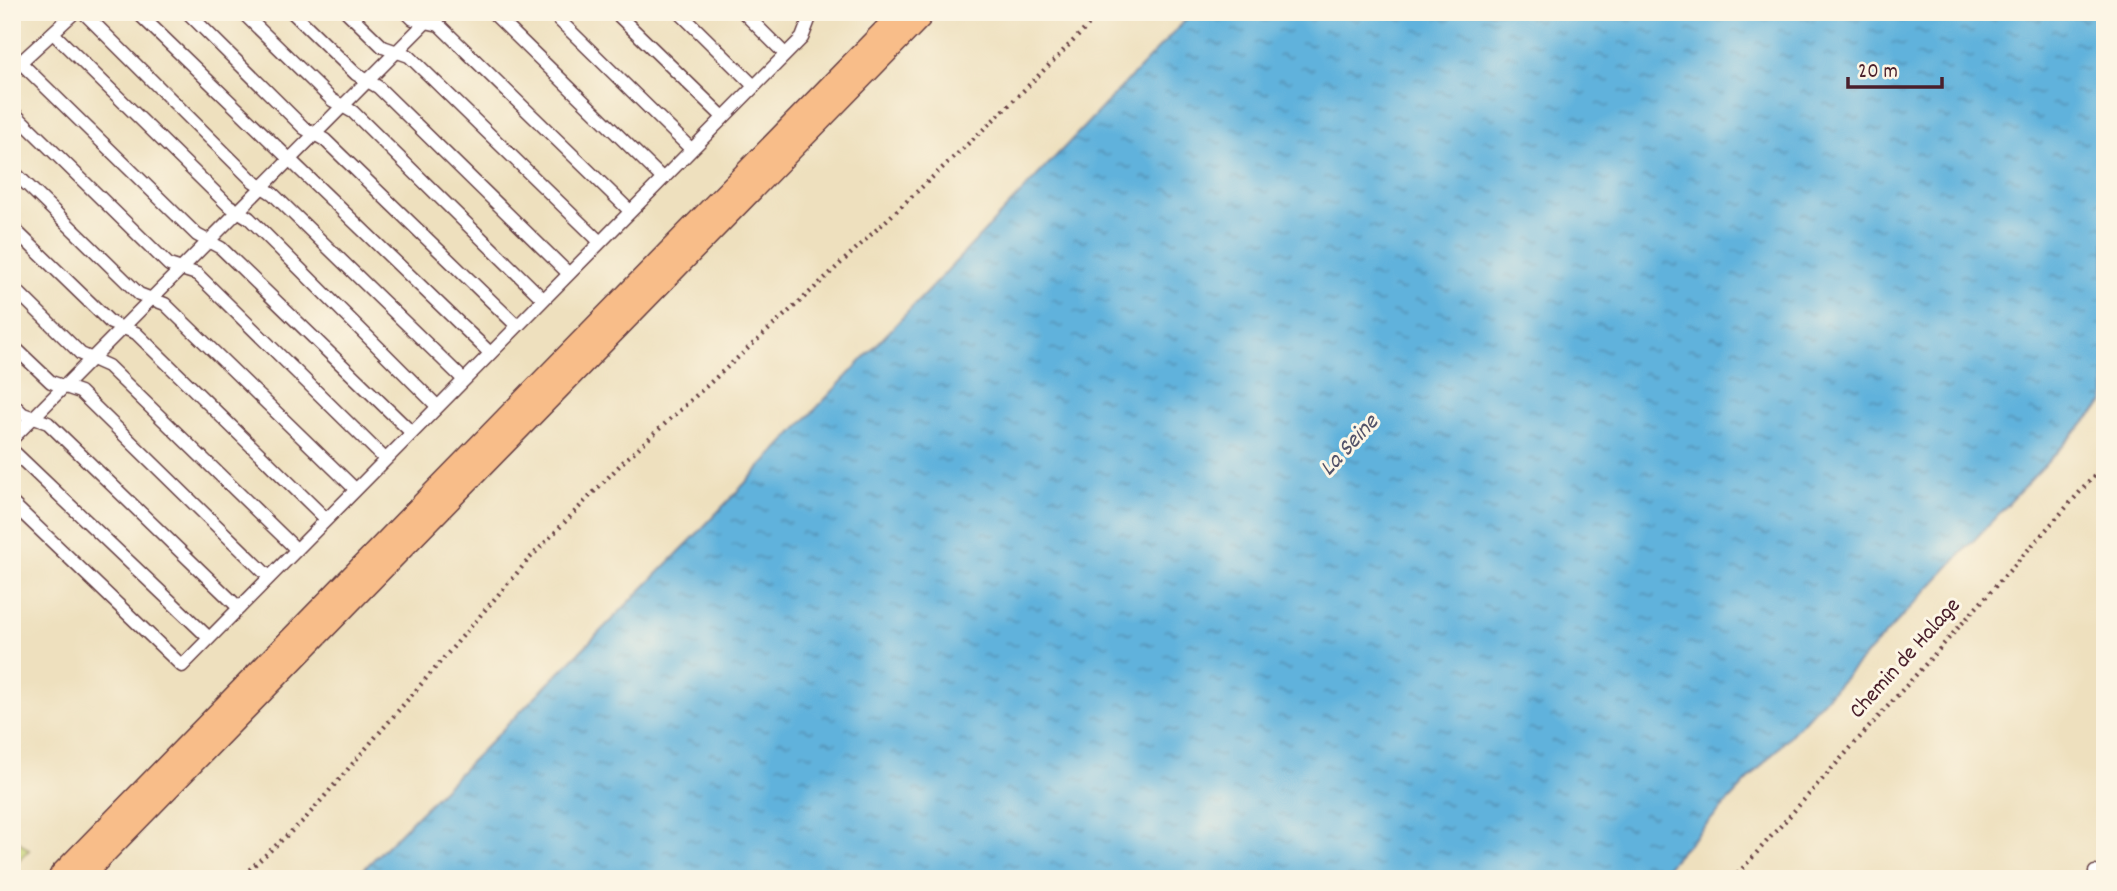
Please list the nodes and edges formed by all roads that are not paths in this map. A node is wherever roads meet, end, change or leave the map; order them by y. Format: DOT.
graph roads {
  1 [pos="75,12"];
  2 [pos="83,12"];
  3 [pos="137,12"];
  4 [pos="187,12"];
  5 [pos="242,12"];
  6 [pos="292,12"];
  7 [pos="347,12"];
  8 [pos="406,12"];
  9 [pos="492,12"];
  10 [pos="551,12"];
  11 [pos="615,12"];
  12 [pos="679,12"];
  13 [pos="743,12"];
  14 [pos="914,12"];
  15 [pos="810,13"];
  16 [pos="431,17"];
  17 [pos="53,33"];
  18 [pos="395,53"];
  19 [pos="785,54"];
  20 [pos="16,66"];
  21 [pos="368,81"];
  22 [pos="754,86"];
  23 [pos="343,106"];
  24 [pos="12,111"];
  25 [pos="723,117"];
  26 [pos="314,135"];
  27 [pos="691,149"];
  28 [pos="289,160"];
  29 [pos="12,170"];
  30 [pos="662,178"];
  31 [pos="262,188"];
  32 [pos="629,210"];
  33 [pos="239,211"];
  34 [pos="12,227"];
  35 [pos="599,241"];
  36 [pos="208,242"];
  37 [pos="180,269"];
  38 [pos="568,272"];
  39 [pos="12,286"];
  40 [pos="542,298"];
  41 [pos="151,299"];
  42 [pos="516,325"];
  43 [pos="123,327"];
  44 [pos="12,345"];
  45 [pos="489,352"];
  46 [pos="92,359"];
  47 [pos="463,379"];
  48 [pos="64,386"];
  49 [pos="12,403"];
  50 [pos="437,406"];
  51 [pos="33,418"];
  52 [pos="411,432"];
  53 [pos="12,439"];
  54 [pos="12,450"];
  55 [pos="385,459"];
  56 [pos="355,489"];
  57 [pos="12,503"];
  58 [pos="326,519"];
  59 [pos="296,549"];
  60 [pos="269,577"];
  61 [pos="239,608"];
  62 [pos="209,638"];
  63 [pos="68,879"];
  1 -- 17 [label="lane"];
  2 -- 31 [label="lane"];
  3 -- 28 [label="lane"];
  4 -- 26 [label="lane"];
  5 -- 23 [label="lane"];
  6 -- 21 [label="lane"];
  7 -- 18 [label="lane"];
  8 -- 16 [label="lane"];
  9 -- 30 [label="lane"];
  10 -- 27 [label="lane"];
  11 -- 25 [label="lane"];
  12 -- 22 [label="lane"];
  13 -- 19 [label="lane"];
  14 -- 63 [label="main road"];
  15 -- 19 [label="lane"];
  16 -- 18 [label="lane"];
  16 -- 32 [label="lane"];
  17 -- 20 [label="lane"];
  17 -- 33 [label="lane"];
  18 -- 21 [label="lane"];
  18 -- 35 [label="lane"];
  19 -- 22 [label="lane"];
  20 -- 36 [label="lane"];
  21 -- 23 [label="lane"];
  21 -- 38 [label="lane"];
  22 -- 25 [label="lane"];
  23 -- 26 [label="lane"];
  23 -- 40 [label="lane"];
  24 -- 37 [label="lane"];
  25 -- 27 [label="lane"];
  26 -- 28 [label="lane"];
  26 -- 42 [label="lane"];
  27 -- 30 [label="lane"];
  28 -- 31 [label="lane"];
  28 -- 45 [label="lane"];
  29 -- 41 [label="lane"];
  30 -- 32 [label="lane"];
  31 -- 33 [label="lane"];
  31 -- 47 [label="lane"];
  32 -- 35 [label="lane"];
  33 -- 36 [label="lane"];
  33 -- 50 [label="lane"];
  34 -- 43 [label="lane"];
  35 -- 38 [label="lane"];
  36 -- 37 [label="lane"];
  36 -- 52 [label="lane"];
  37 -- 41 [label="lane"];
  37 -- 55 [label="lane"];
  38 -- 40 [label="lane"];
  39 -- 46 [label="lane"];
  40 -- 42 [label="lane"];
  41 -- 43 [label="lane"];
  41 -- 56 [label="lane"];
  42 -- 45 [label="lane"];
  43 -- 46 [label="lane"];
  43 -- 58 [label="lane"];
  44 -- 48 [label="lane"];
  45 -- 47 [label="lane"];
  46 -- 48 [label="lane"];
  46 -- 59 [label="lane"];
  47 -- 50 [label="lane"];
  48 -- 51 [label="lane"];
  48 -- 60 [label="lane"];
  49 -- 51 [label="lane"];
  50 -- 52 [label="lane"];
  51 -- 53 [label="lane"];
  51 -- 61 [label="lane"];
  52 -- 55 [label="lane"];
  54 -- 62 [label="lane"];
  55 -- 56 [label="lane"];
  56 -- 58 [label="lane"];
  57 -- 62 [label="lane"];
  58 -- 59 [label="lane"];
  59 -- 60 [label="lane"];
  60 -- 61 [label="lane"];
  61 -- 62 [label="lane"];
}
